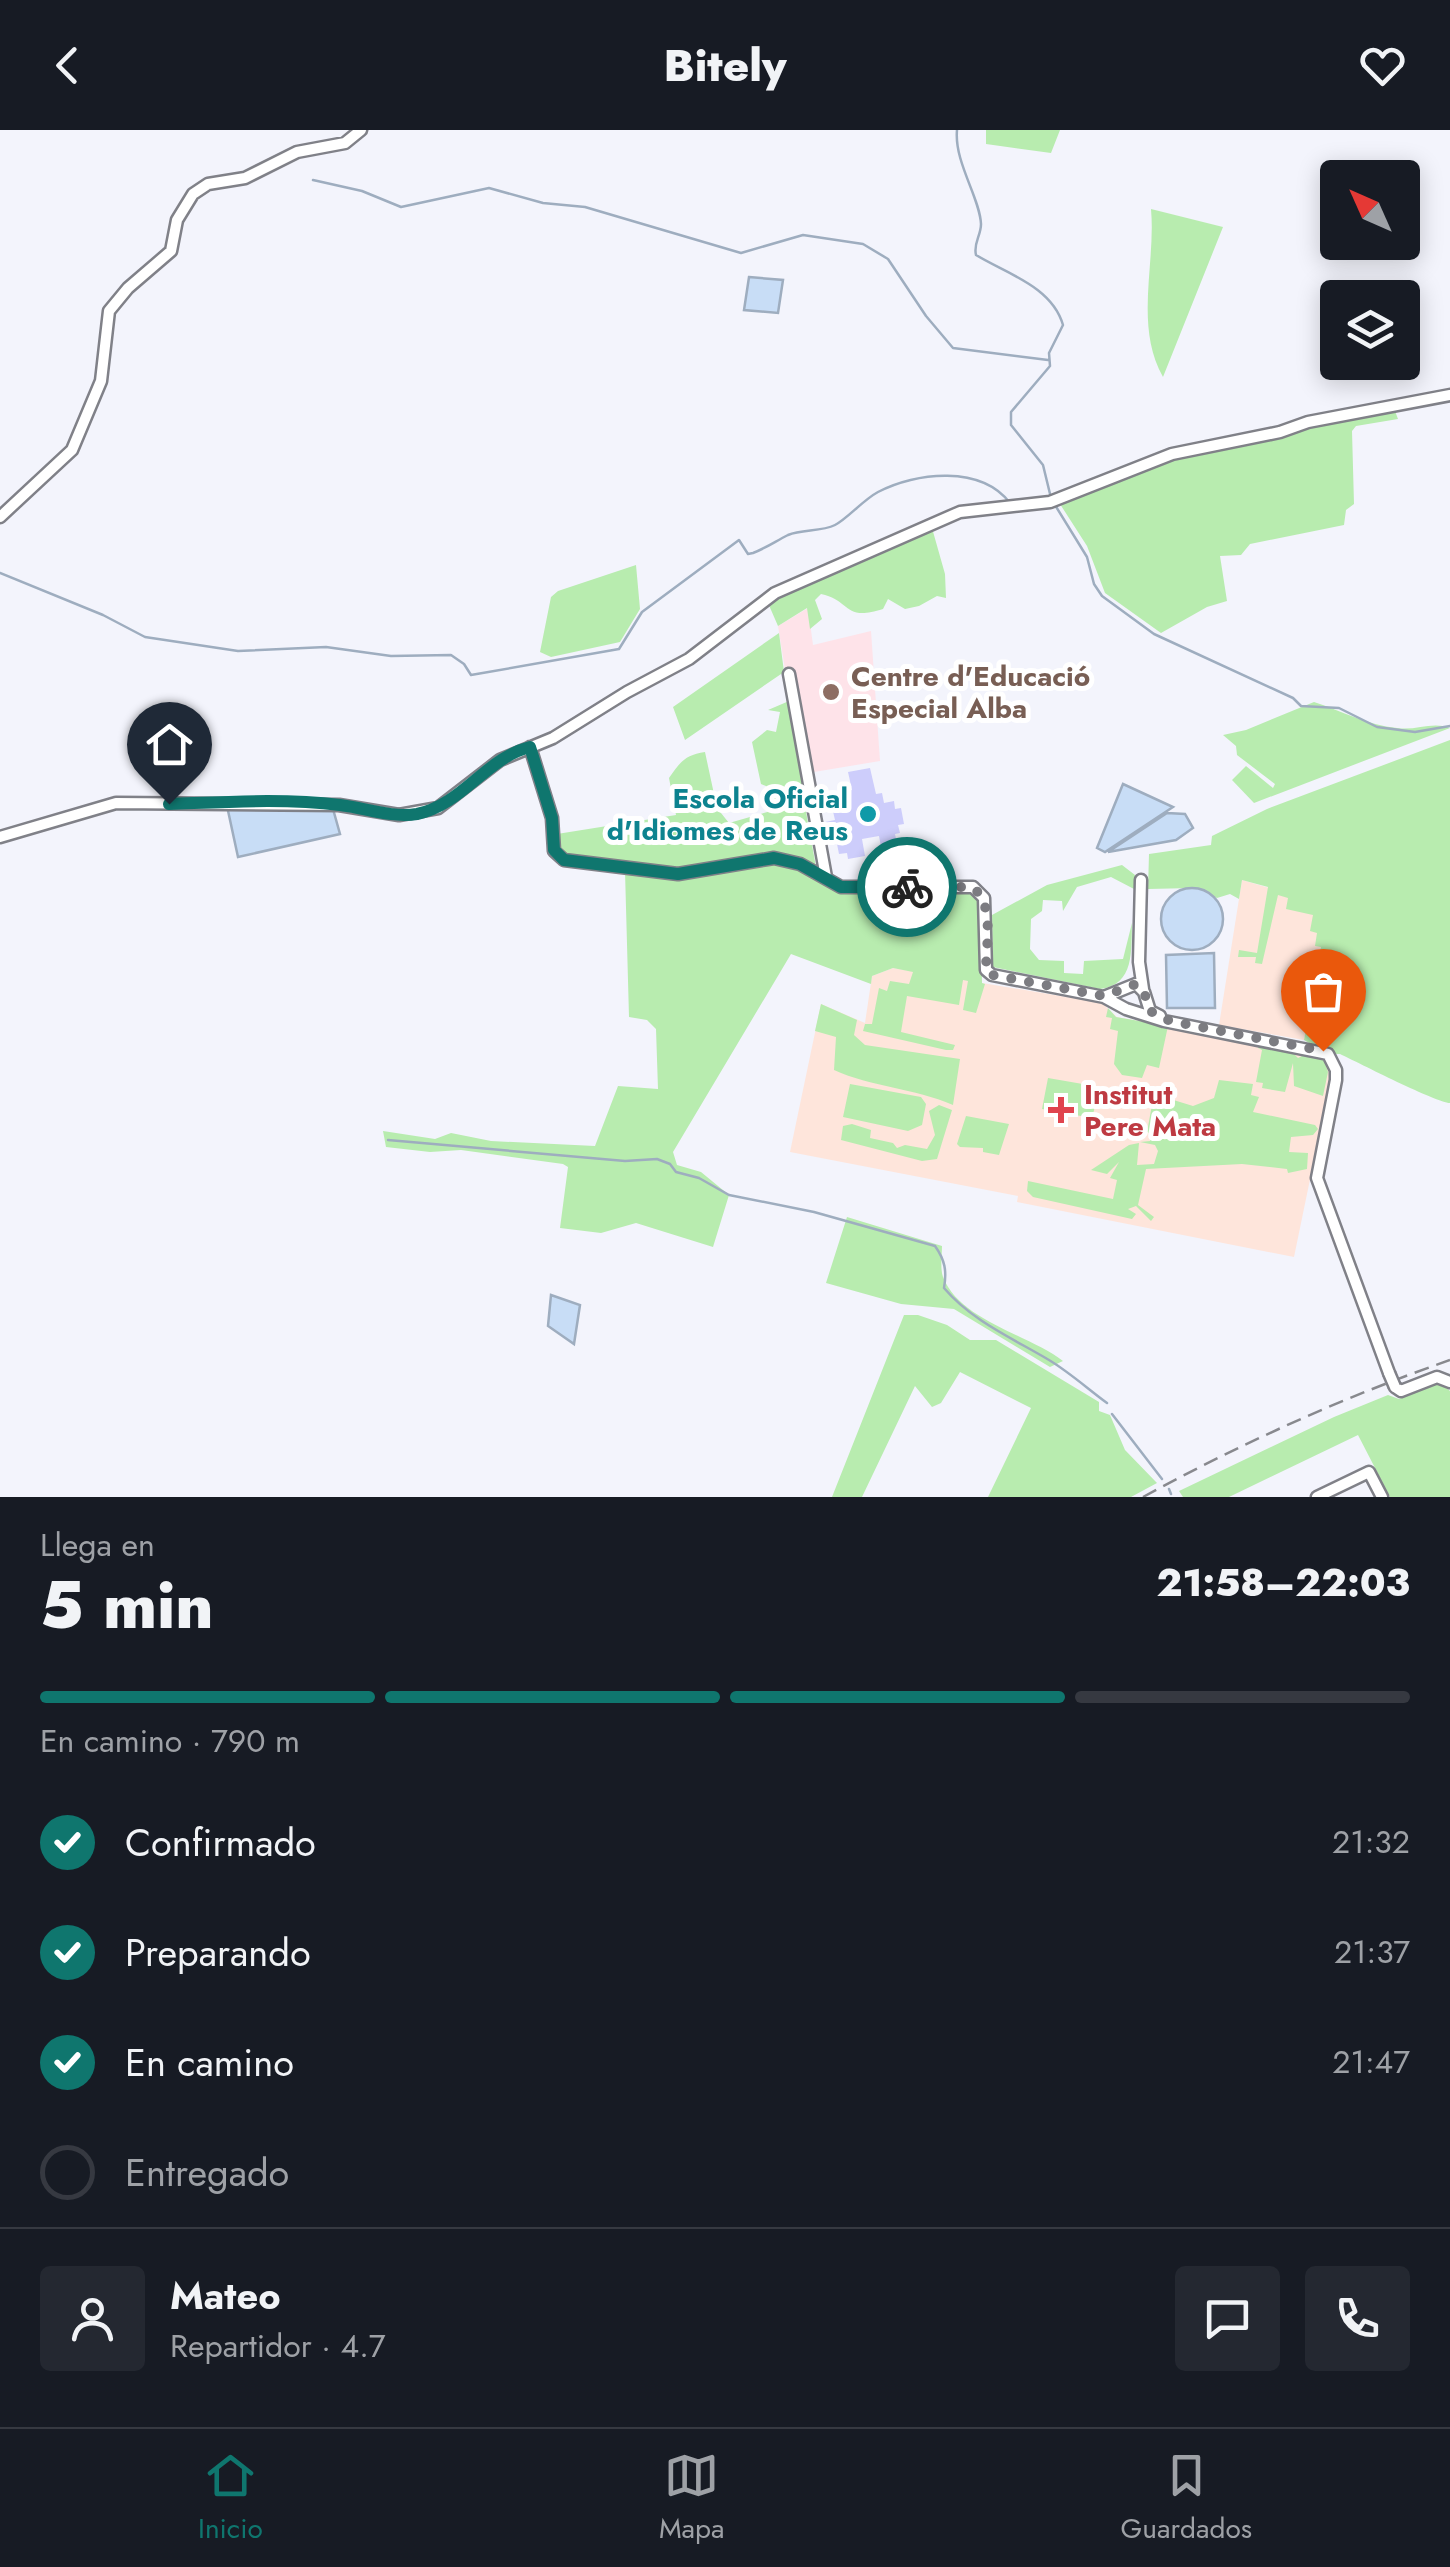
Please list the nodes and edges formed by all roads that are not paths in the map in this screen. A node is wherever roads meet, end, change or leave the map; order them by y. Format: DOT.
graph roads {
  1 [pos="361,130"];
  2 [pos="1450,395"];
  3 [pos="0,517"];
  4 [pos="789,674"];
  5 [pos="530,747"];
  6 [pos="0,837"];
  7 [pos="826,877"];
  8 [pos="1140,880"];
  9 [pos="1139,962"];
  10 [pos="1125,987"];
  11 [pos="1104,996"];
  12 [pos="1141,1000"];
  13 [pos="1123,1006"];
  14 [pos="1450,1382"];
  15 [pos="1317,1497"];
  16 [pos="1382,1497"];
  1 -- 3 [label="street"];
  2 -- 5 [label="street"];
  4 -- 7 [label="street"];
  5 -- 6 [label="street"];
  5 -- 7 [label="street"];
  7 -- 11 [label="street"];
  8 -- 9 [label="street"];
  9 -- 10 [label="street"];
  9 -- 12 [label="street"];
  10 -- 11 [label="street"];
  10 -- 12 [label="street"];
  10 -- 13 [label="street"];
  11 -- 13 [label="street"];
  12 -- 13 [label="street"];
  12 -- 14 [label="street, bridge"];
  15 -- 16 [label="street"];
}
